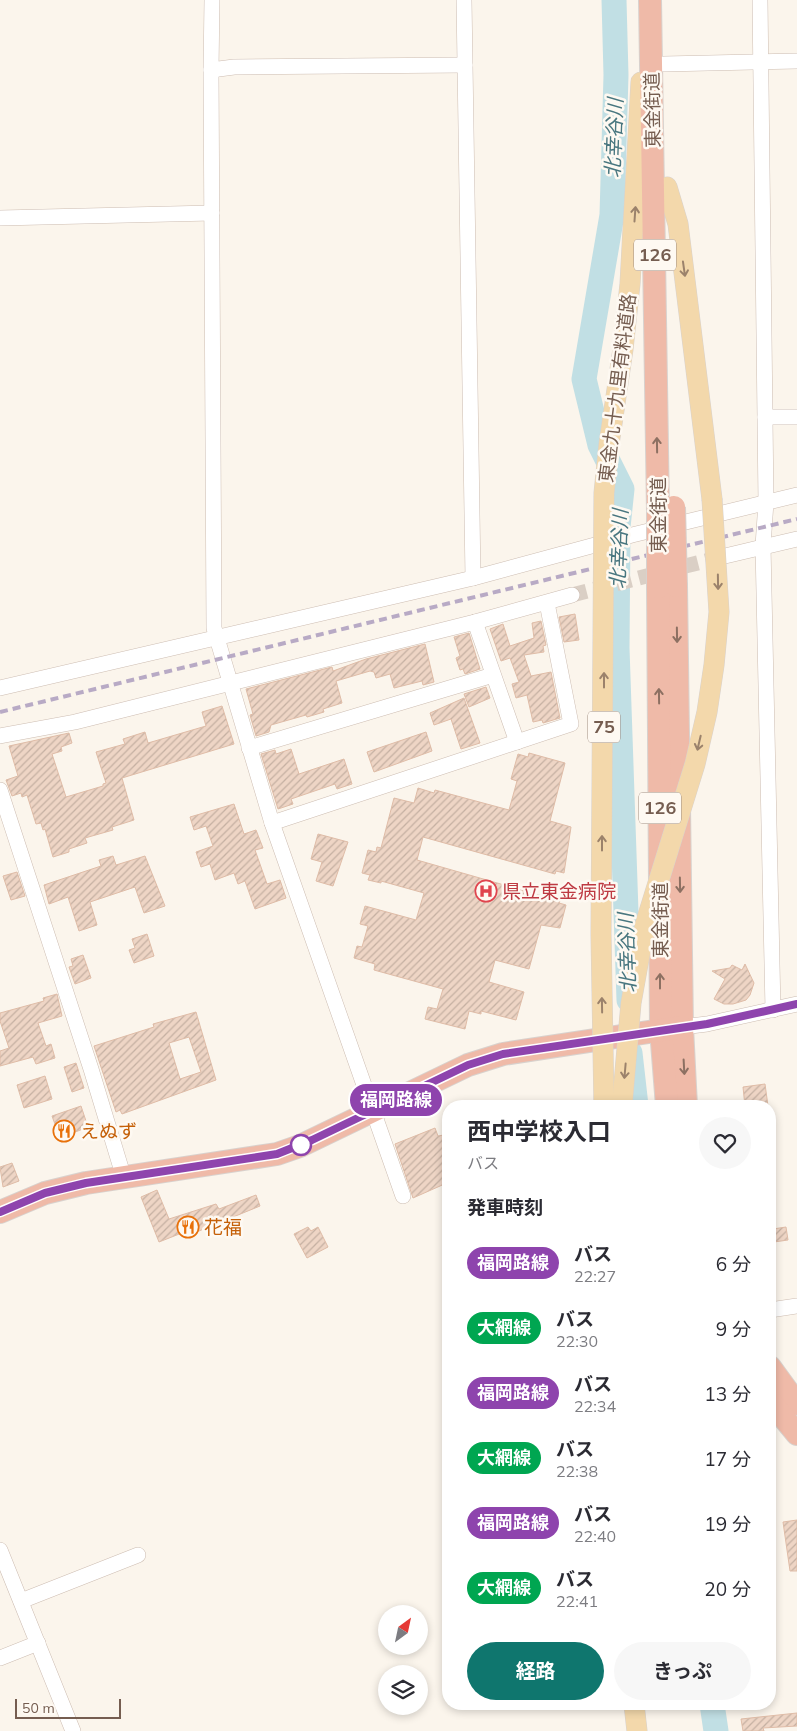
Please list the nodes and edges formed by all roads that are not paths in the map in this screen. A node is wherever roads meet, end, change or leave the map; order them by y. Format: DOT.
graph roads {
  1 [pos="212,0"];
  2 [pos="464,0"];
  3 [pos="640,0"];
  4 [pos="650,0"];
  5 [pos="662,0"];
  6 [pos="760,0"];
  7 [pos="797,61"];
  8 [pos="761,62"];
  9 [pos="664,64"];
  10 [pos="465,65"];
  11 [pos="211,70"];
  12 [pos="666,187"];
  13 [pos="212,213"];
  14 [pos="0,218"];
  15 [pos="765,417"];
  16 [pos="797,417"];
  17 [pos="797,495"];
  18 [pos="766,502"];
  19 [pos="666,509"];
  20 [pos="797,539"];
  21 [pos="763,546"];
  22 [pos="725,556"];
  23 [pos="473,578"];
  24 [pos="572,595"];
  25 [pos="547,603"];
  26 [pos="475,622"];
  27 [pos="217,636"];
  28 [pos="493,675"];
  29 [pos="229,684"];
  30 [pos="0,688"];
  31 [pos="0,736"];
  32 [pos="517,742"];
  33 [pos="249,748"];
  34 [pos="0,790"];
  35 [pos="272,823"];
  36 [pos="797,1004"];
  37 [pos="773,1010"];
  38 [pos="671,1028"];
  39 [pos="604,1100"];
  40 [pos="623,1100"];
  41 [pos="667,1100"];
  42 [pos="685,1100"];
  43 [pos="372,1112"];
  44 [pos="124,1178"];
  45 [pos="403,1196"];
  46 [pos="0,1212"];
  47 [pos="797,1306"];
  48 [pos="776,1309"];
  49 [pos="776,1375"];
  50 [pos="797,1404"];
  51 [pos="776,1408"];
  52 [pos="797,1434"];
  53 [pos="0,1550"];
  54 [pos="138,1555"];
  55 [pos="21,1601"];
  56 [pos="38,1643"];
  57 [pos="0,1658"];
  58 [pos="635,1710"];
  59 [pos="73,1731"];
  60 [pos="637,1731"];
  1 -- 11 [label="street"];
  2 -- 10 [label="street"];
  39 -- 3 [label="main road, 東金九十九里有料道路 / 75, one-way, bridge"];
  19 -- 4 [label="highway, 東金街道 / 126, one-way"];
  5 -- 9 [label="highway, 東金街道 / 126"];
  6 -- 8 [label="street"];
  7 -- 8 [label="street"];
  8 -- 9 [label="street"];
  8 -- 15 [label="street"];
  9 -- 12 [label="highway, 東金街道 / 126"];
  10 -- 11 [label="street"];
  10 -- 23 [label="street"];
  11 -- 13 [label="street"];
  12 -- 19 [label="highway, 東金街道 / 126"];
  12 -- 40 [label="main road, one-way, bridge"];
  13 -- 14 [label="street"];
  13 -- 27 [label="street"];
  15 -- 16 [label="street"];
  15 -- 18 [label="street"];
  17 -- 18 [label="street"];
  18 -- 21 [label="street"];
  18 -- 23 [label="street"];
  19 -- 38 [label="highway, 東金街道 / 126, bridge"];
  20 -- 21 [label="street"];
  21 -- 22 [label="street"];
  21 -- 37 [label="street"];
  23 -- 27 [label="street"];
  24 -- 25 [label="street"];
  25 -- 26 [label="street"];
  25 -- 32 [label="street"];
  26 -- 28 [label="street"];
  26 -- 29 [label="street"];
  27 -- 29 [label="street"];
  27 -- 30 [label="street"];
  28 -- 32 [label="street"];
  28 -- 33 [label="street"];
  29 -- 31 [label="street"];
  29 -- 33 [label="street"];
  32 -- 35 [label="street"];
  33 -- 35 [label="street"];
  34 -- 44 [label="street"];
  35 -- 43 [label="street"];
  36 -- 37 [label="street"];
  37 -- 38 [label="street"];
  38 -- 41 [label="highway, 126"];
  38 -- 42 [label="highway, 126, one-way"];
  38 -- 43 [label="highway"];
  43 -- 44 [label="highway"];
  43 -- 45 [label="street"];
  44 -- 46 [label="highway"];
  47 -- 48 [label="street"];
  49 -- 50 [label="highway"];
  51 -- 52 [label="highway"];
  53 -- 55 [label="street"];
  54 -- 55 [label="street"];
  55 -- 56 [label="street"];
  56 -- 57 [label="street"];
  56 -- 59 [label="street"];
  58 -- 60 [label="main road"];
}
